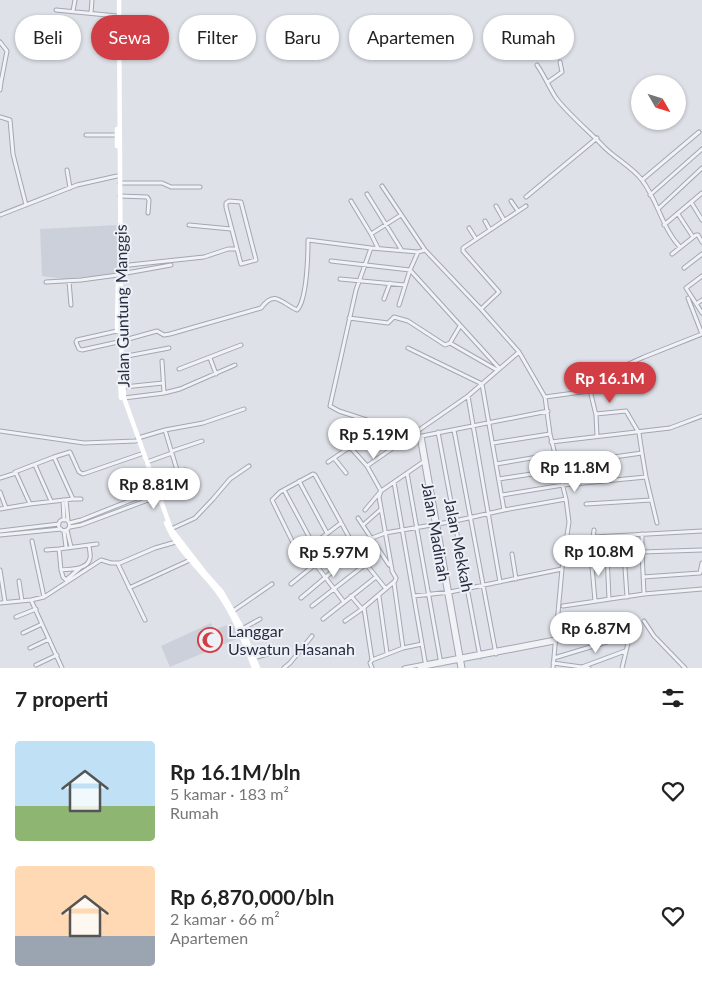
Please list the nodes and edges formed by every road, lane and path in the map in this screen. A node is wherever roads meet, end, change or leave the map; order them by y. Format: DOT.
graph roads {
  1 [pos="75,0"];
  2 [pos="92,0"];
  3 [pos="118,0"];
  4 [pos="56,10"];
  5 [pos="73,11"];
  6 [pos="91,13"];
  7 [pos="108,15"];
  8 [pos="117,15"];
  9 [pos="0,42"];
  10 [pos="117,60"];
  11 [pos="560,62"];
  12 [pos="537,64"];
  13 [pos="1,82"];
  14 [pos="548,82"];
  15 [pos="0,90"];
  16 [pos="0,117"];
  17 [pos="699,132"];
  18 [pos="117,135"];
  19 [pos="86,136"];
  20 [pos="597,138"];
  21 [pos="702,149"];
  22 [pos="702,168"];
  23 [pos="67,170"];
  24 [pos="119,179"];
  25 [pos="642,180"];
  26 [pos="382,186"];
  27 [pos="200,187"];
  28 [pos="70,188"];
  29 [pos="702,193"];
  30 [pos="367,194"];
  31 [pos="650,195"];
  32 [pos="120,196"];
  33 [pos="526,197"];
  34 [pos="351,201"];
  35 [pos="511,201"];
  36 [pos="691,202"];
  37 [pos="26,204"];
  38 [pos="496,206"];
  39 [pos="526,206"];
  40 [pos="658,208"];
  41 [pos="148,212"];
  42 [pos="518,212"];
  43 [pos="678,214"];
  44 [pos="0,215"];
  45 [pos="401,215"];
  46 [pos="504,220"];
  47 [pos="702,220"];
  48 [pos="485,221"];
  49 [pos="664,224"];
  50 [pos="189,225"];
  51 [pos="386,225"];
  52 [pos="231,228"];
  53 [pos="469,228"];
  54 [pos="490,230"];
  55 [pos="371,234"];
  56 [pos="693,237"];
  57 [pos="476,239"];
  58 [pos="702,242"];
  59 [pos="680,247"];
  60 [pos="371,248"];
  61 [pos="378,248"];
  62 [pos="237,249"];
  63 [pos="401,250"];
  64 [pos="425,250"];
  65 [pos="418,252"];
  66 [pos="672,254"];
  67 [pos="702,254"];
  68 [pos="331,261"];
  69 [pos="364,264"];
  70 [pos="172,265"];
  71 [pos="120,266"];
  72 [pos="684,268"];
  73 [pos="410,270"];
  74 [pos="119,274"];
  75 [pos="702,276"];
  76 [pos="340,279"];
  77 [pos="69,281"];
  78 [pos="359,281"];
  79 [pos="46,282"];
  80 [pos="390,284"];
  81 [pos="405,285"];
  82 [pos="688,298"];
  83 [pos="384,299"];
  84 [pos="702,300"];
  85 [pos="71,304"];
  86 [pos="696,304"];
  87 [pos="398,305"];
  88 [pos="481,309"];
  89 [pos="702,312"];
  90 [pos="349,318"];
  91 [pos="460,326"];
  92 [pos="118,331"];
  93 [pos="702,334"];
  94 [pos="119,341"];
  95 [pos="450,343"];
  96 [pos="241,345"];
  97 [pos="169,348"];
  98 [pos="408,348"];
  99 [pos="519,352"];
  100 [pos="121,357"];
  101 [pos="210,358"];
  102 [pos="162,361"];
  103 [pos="235,365"];
  104 [pos="179,369"];
  105 [pos="498,369"];
  106 [pos="216,374"];
  107 [pos="163,383"];
  108 [pos="482,384"];
  109 [pos="124,387"];
  110 [pos="589,391"];
  111 [pos="164,393"];
  112 [pos="468,396"];
  113 [pos="545,397"];
  114 [pos="124,398"];
  115 [pos="244,409"];
  116 [pos="548,411"];
  117 [pos="596,414"];
  118 [pos="702,416"];
  119 [pos="489,422"];
  120 [pos="379,424"];
  121 [pos="473,425"];
  122 [pos="165,430"];
  123 [pos="454,430"];
  124 [pos="0,431"];
  125 [pos="438,432"];
  126 [pos="639,433"];
  127 [pos="550,434"];
  128 [pos="410,436"];
  129 [pos="421,436"];
  130 [pos="597,436"];
  131 [pos="137,440"];
  132 [pos="202,441"];
  133 [pos="551,442"];
  134 [pos="493,443"];
  135 [pos="350,447"];
  136 [pos="172,452"];
  137 [pos="141,454"];
  138 [pos="554,454"];
  139 [pos="642,454"];
  140 [pos="54,457"];
  141 [pos="334,458"];
  142 [pos="424,461"];
  143 [pos="147,462"];
  144 [pos="328,462"];
  145 [pos="496,464"];
  146 [pos="35,465"];
  147 [pos="557,465"];
  148 [pos="248,466"];
  149 [pos="367,466"];
  150 [pos="186,470"];
  151 [pos="558,470"];
  152 [pos="15,472"];
  153 [pos="346,473"];
  154 [pos="407,473"];
  155 [pos="164,475"];
  156 [pos="646,477"];
  157 [pos="0,478"];
  158 [pos="499,479"];
  159 [pos="153,480"];
  160 [pos="299,482"];
  161 [pos="394,482"];
  162 [pos="563,485"];
  163 [pos="284,490"];
  164 [pos="154,491"];
  165 [pos="381,491"];
  166 [pos="0,492"];
  167 [pos="502,495"];
  168 [pos="156,496"];
  169 [pos="73,499"];
  170 [pos="81,499"];
  171 [pos="566,499"];
  172 [pos="64,500"];
  173 [pos="651,500"];
  174 [pos="51,501"];
  175 [pos="30,504"];
  176 [pos="586,504"];
  177 [pos="6,508"];
  178 [pos="0,509"];
  179 [pos="381,509"];
  180 [pos="365,510"];
  181 [pos="504,510"];
  182 [pos="488,514"];
  183 [pos="471,517"];
  184 [pos="358,518"];
  185 [pos="454,521"];
  186 [pos="341,523"];
  187 [pos="657,523"];
  188 [pos="59,524"];
  189 [pos="436,524"];
  190 [pos="363,525"];
  191 [pos="66,526"];
  192 [pos="418,527"];
  193 [pos="171,529"];
  194 [pos="594,530"];
  195 [pos="0,531"];
  196 [pos="402,531"];
  197 [pos="702,531"];
  198 [pos="327,533"];
  199 [pos="386,533"];
  200 [pos="642,534"];
  201 [pos="0,535"];
  202 [pos="349,537"];
  203 [pos="594,537"];
  204 [pos="372,538"];
  205 [pos="32,541"];
  206 [pos="176,542"];
  207 [pos="97,544"];
  208 [pos="313,544"];
  209 [pos="89,545"];
  210 [pos="68,547"];
  211 [pos="58,549"];
  212 [pos="46,550"];
  213 [pos="357,550"];
  214 [pos="702,550"];
  215 [pos="642,552"];
  216 [pos="624,553"];
  217 [pos="512,554"];
  218 [pos="591,554"];
  219 [pos="607,554"];
  220 [pos="564,556"];
  221 [pos="190,560"];
  222 [pos="702,562"];
  223 [pos="118,564"];
  224 [pos="366,564"];
  225 [pos="316,565"];
  226 [pos="80,568"];
  227 [pos="562,569"];
  228 [pos="0,570"];
  229 [pos="61,570"];
  230 [pos="392,570"];
  231 [pos="376,577"];
  232 [pos="643,577"];
  233 [pos="325,578"];
  234 [pos="516,579"];
  235 [pos="19,582"];
  236 [pos="394,582"];
  237 [pos="500,582"];
  238 [pos="272,584"];
  239 [pos="291,584"];
  240 [pos="484,584"];
  241 [pos="129,588"];
  242 [pos="334,589"];
  243 [pos="386,589"];
  244 [pos="467,589"];
  245 [pos="702,589"];
  246 [pos="448,592"];
  247 [pos="644,594"];
  248 [pos="379,595"];
  249 [pos="429,595"];
  250 [pos="351,596"];
  251 [pos="414,596"];
  252 [pos="44,597"];
  253 [pos="627,597"];
  254 [pos="301,598"];
  255 [pos="609,599"];
  256 [pos="31,600"];
  257 [pos="22,601"];
  258 [pos="6,602"];
  259 [pos="344,602"];
  260 [pos="595,602"];
  261 [pos="0,603"];
  262 [pos="312,606"];
  263 [pos="564,606"];
  264 [pos="363,608"];
  265 [pos="36,609"];
  266 [pos="233,611"];
  267 [pos="16,617"];
  268 [pos="260,619"];
  269 [pos="323,619"];
  270 [pos="145,620"];
  271 [pos="346,621"];
  272 [pos="644,621"];
  273 [pos="42,624"];
  274 [pos="242,629"];
  275 [pos="23,633"];
  276 [pos="312,636"];
  277 [pos="49,639"];
  278 [pos="555,641"];
  279 [pos="422,644"];
  280 [pos="30,648"];
  281 [pos="403,648"];
  282 [pos="280,649"];
  283 [pos="626,651"];
  284 [pos="496,652"];
  285 [pos="387,653"];
  286 [pos="57,655"];
  287 [pos="480,655"];
  288 [pos="254,658"];
  289 [pos="554,658"];
  290 [pos="460,659"];
  291 [pos="372,660"];
  292 [pos="441,662"];
  293 [pos="554,663"];
  294 [pos="36,665"];
  295 [pos="426,665"];
  296 [pos="582,667"];
  297 [pos="62,668"];
  298 [pos="256,668"];
  299 [pos="284,668"];
  300 [pos="372,668"];
  301 [pos="404,668"];
  302 [pos="418,668"];
  303 [pos="462,668"];
  304 [pos="553,668"];
  305 [pos="589,668"];
  306 [pos="622,668"];
  307 [pos="685,668"];
  1 -- 5 [label="street"];
  2 -- 6 [label="street"];
  3 -- 8 [label="street, Jalan Guntung Manggis"];
  3 -- 24 [label="street, Jalan Guntung Manggis"];
  4 -- 5 [label="street"];
  5 -- 6 [label="street"];
  6 -- 7 [label="street"];
  9 -- 13 [label="street"];
  10 -- 18 [label="street, Jalan Guntung Manggis"];
  11 -- 14 [label="street"];
  12 -- 14 [label="street"];
  13 -- 15 [label="street"];
  14 -- 20 [label="street"];
  16 -- 37 [label="street"];
  17 -- 25 [label="street"];
  18 -- 19 [label="street"];
  18 -- 24 [label="street, Jalan Guntung Manggis"];
  20 -- 25 [label="street"];
  20 -- 33 [label="street"];
  21 -- 31 [label="street"];
  22 -- 40 [label="street"];
  23 -- 28 [label="street"];
  24 -- 27 [label="street"];
  24 -- 28 [label="street"];
  24 -- 32 [label="street, Jalan Guntung Manggis"];
  24 -- 74 [label="street, Jalan Guntung Manggis"];
  25 -- 31 [label="street"];
  26 -- 45 [label="street"];
  28 -- 37 [label="street"];
  29 -- 36 [label="street"];
  30 -- 51 [label="street"];
  31 -- 40 [label="street"];
  32 -- 41 [label="street"];
  32 -- 71 [label="street, Jalan Guntung Manggis"];
  34 -- 55 [label="street"];
  35 -- 42 [label="street"];
  36 -- 43 [label="street"];
  36 -- 47 [label="street"];
  37 -- 44 [label="street"];
  38 -- 46 [label="street"];
  39 -- 42 [label="street"];
  40 -- 49 [label="street"];
  42 -- 46 [label="street"];
  43 -- 49 [label="street"];
  43 -- 56 [label="street"];
  45 -- 51 [label="street"];
  45 -- 64 [label="street"];
  46 -- 54 [label="street"];
  48 -- 54 [label="street"];
  49 -- 59 [label="street"];
  50 -- 52 [label="street"];
  51 -- 55 [label="street"];
  51 -- 63 [label="street"];
  52 -- 62 [label="street"];
  52 -- 62 [label="street"];
  53 -- 57 [label="street"];
  54 -- 57 [label="street"];
  55 -- 61 [label="street"];
  56 -- 58 [label="street"];
  56 -- 59 [label="street"];
  57 -- 88 [label="street"];
  59 -- 66 [label="street"];
  60 -- 61 [label="street"];
  60 -- 69 [label="street"];
  60 -- 94 [label="street"];
  61 -- 63 [label="street"];
  62 -- 71 [label="street"];
  63 -- 65 [label="street"];
  64 -- 65 [label="street"];
  64 -- 88 [label="street"];
  65 -- 73 [label="street"];
  67 -- 72 [label="street"];
  68 -- 69 [label="street"];
  69 -- 73 [label="street"];
  69 -- 78 [label="street"];
  70 -- 74 [label="street"];
  71 -- 74 [label="street, Jalan Guntung Manggis"];
  73 -- 81 [label="street"];
  73 -- 91 [label="street"];
  74 -- 77 [label="street"];
  74 -- 92 [label="street, Jalan Guntung Manggis"];
  74 -- 94 [label="street, Jalan Guntung Manggis"];
  75 -- 86 [label="street"];
  76 -- 78 [label="street"];
  77 -- 79 [label="street"];
  77 -- 85 [label="street"];
  78 -- 80 [label="street"];
  78 -- 90 [label="street"];
  80 -- 81 [label="street"];
  80 -- 83 [label="street"];
  81 -- 87 [label="street"];
  82 -- 93 [label="street"];
  84 -- 86 [label="street"];
  86 -- 89 [label="street"];
  88 -- 99 [label="street"];
  90 -- 95 [label="street"];
  90 -- 120 [label="street"];
  91 -- 95 [label="street"];
  91 -- 105 [label="street"];
  92 -- 94 [label="street, Jalan Guntung Manggis"];
  92 -- 94 [label="street"];
  93 -- 110 [label="street"];
  94 -- 100 [label="street, Jalan Guntung Manggis"];
  94 -- 131 [label="street, Jalan Guntung Manggis"];
  95 -- 105 [label="street"];
  96 -- 101 [label="street"];
  97 -- 100 [label="street"];
  98 -- 108 [label="street"];
  99 -- 105 [label="street"];
  99 -- 113 [label="street"];
  100 -- 109 [label="street, Jalan Guntung Manggis"];
  101 -- 104 [label="street"];
  101 -- 106 [label="street"];
  102 -- 107 [label="street"];
  103 -- 106 [label="street"];
  105 -- 108 [label="street"];
  106 -- 111 [label="street"];
  107 -- 109 [label="street"];
  107 -- 111 [label="street"];
  108 -- 112 [label="street"];
  108 -- 119 [label="street"];
  109 -- 114 [label="street, Jalan Guntung Manggis"];
  110 -- 113 [label="street"];
  110 -- 117 [label="street"];
  111 -- 114 [label="street"];
  112 -- 121 [label="street"];
  112 -- 128 [label="street"];
  113 -- 116 [label="street"];
  114 -- 131 [label="street, Jalan Guntung Manggis"];
  115 -- 122 [label="street"];
  116 -- 119 [label="street"];
  116 -- 127 [label="street"];
  117 -- 126 [label="street"];
  117 -- 130 [label="street"];
  118 -- 126 [label="street"];
  119 -- 121 [label="street"];
  119 -- 134 [label="street"];
  120 -- 128 [label="street"];
  120 -- 135 [label="street"];
  121 -- 123 [label="street"];
  121 -- 182 [label="street"];
  122 -- 131 [label="street"];
  122 -- 136 [label="street"];
  123 -- 125 [label="street"];
  123 -- 183 [label="street"];
  124 -- 131 [label="street"];
  125 -- 129 [label="street"];
  125 -- 185 [label="street, Jalan Mekkah"];
  126 -- 130 [label="street"];
  126 -- 139 [label="street"];
  127 -- 133 [label="street"];
  127 -- 134 [label="street"];
  128 -- 129 [label="street"];
  128 -- 149 [label="street"];
  129 -- 142 [label="street, Jalan Madinah"];
  130 -- 133 [label="street"];
  131 -- 137 [label="street, Jalan Guntung Manggis"];
  131 -- 143 [label="street, Jalan Guntung Manggis"];
  132 -- 136 [label="street"];
  133 -- 138 [label="street"];
  134 -- 145 [label="street"];
  135 -- 141 [label="street"];
  135 -- 149 [label="street"];
  136 -- 143 [label="street"];
  136 -- 150 [label="street"];
  137 -- 140 [label="street"];
  137 -- 164 [label="street, Jalan Guntung Manggis"];
  138 -- 145 [label="street"];
  138 -- 147 [label="street"];
  139 -- 147 [label="street"];
  139 -- 156 [label="street"];
  140 -- 146 [label="street"];
  140 -- 169 [label="street"];
  141 -- 144 [label="street"];
  141 -- 153 [label="street"];
  142 -- 154 [label="street"];
  142 -- 189 [label="street, Jalan Madinah"];
  143 -- 159 [label="street, Jalan Guntung Manggis"];
  145 -- 158 [label="street"];
  146 -- 152 [label="street"];
  146 -- 174 [label="street"];
  147 -- 151 [label="street"];
  148 -- 193 [label="street"];
  149 -- 165 [label="street"];
  151 -- 158 [label="street"];
  151 -- 162 [label="street"];
  152 -- 157 [label="street"];
  152 -- 175 [label="street"];
  154 -- 161 [label="street"];
  154 -- 192 [label="street"];
  155 -- 159 [label="street"];
  156 -- 162 [label="street"];
  156 -- 173 [label="street"];
  158 -- 167 [label="street"];
  159 -- 193 [label="street, Jalan Guntung Manggis"];
  160 -- 163 [label="street"];
  160 -- 186 [label="street"];
  160 -- 198 [label="street"];
  161 -- 165 [label="street"];
  161 -- 196 [label="street"];
  162 -- 167 [label="street"];
  162 -- 171 [label="street"];
  163 -- 208 [label="street"];
  163 -- 208 [label="street"];
  164 -- 168 [label="street, Jalan Guntung Manggis"];
  164 -- 191 [label="street"];
  165 -- 179 [label="street"];
  165 -- 180 [label="street"];
  166 -- 177 [label="street"];
  167 -- 181 [label="street"];
  168 -- 191 [label="street"];
  168 -- 206 [label="street, Jalan Guntung Manggis"];
  169 -- 170 [label="street"];
  169 -- 172 [label="street"];
  171 -- 181 [label="street"];
  171 -- 220 [label="street"];
  172 -- 174 [label="street"];
  172 -- 191 [label="street"];
  173 -- 176 [label="street"];
  173 -- 187 [label="street"];
  174 -- 175 [label="street"];
  175 -- 177 [label="street"];
  177 -- 178 [label="street"];
  179 -- 190 [label="street"];
  179 -- 199 [label="street"];
  181 -- 182 [label="street"];
  182 -- 183 [label="street"];
  182 -- 237 [label="street"];
  183 -- 185 [label="street"];
  183 -- 240 [label="street"];
  184 -- 190 [label="street"];
  185 -- 189 [label="street"];
  185 -- 244 [label="street, Jalan Mekkah"];
  186 -- 198 [label="street"];
  186 -- 202 [label="street"];
  188 -- 191 [label="street"];
  188 -- 191 [label="street"];
  188 -- 195 [label="street"];
  189 -- 192 [label="street"];
  189 -- 246 [label="street, Jalan Madinah"];
  190 -- 204 [label="street"];
  191 -- 201 [label="street"];
  191 -- 210 [label="street"];
  192 -- 196 [label="street"];
  192 -- 249 [label="street"];
  193 -- 266 [label="street, Jalan Guntung Manggis"];
  194 -- 203 [label="street"];
  196 -- 199 [label="street"];
  196 -- 251 [label="street"];
  197 -- 200 [label="street"];
  198 -- 208 [label="street"];
  199 -- 204 [label="street"];
  199 -- 230 [label="street"];
  200 -- 203 [label="street"];
  200 -- 215 [label="street"];
  202 -- 213 [label="street"];
  202 -- 225 [label="street"];
  203 -- 218 [label="street"];
  204 -- 213 [label="street"];
  204 -- 230 [label="street"];
  205 -- 252 [label="street"];
  206 -- 221 [label="street, Jalan Guntung Manggis"];
  206 -- 223 [label="street"];
  207 -- 209 [label="street"];
  209 -- 210 [label="street"];
  209 -- 226 [label="street"];
  210 -- 211 [label="street"];
  211 -- 212 [label="street"];
  211 -- 229 [label="street"];
  213 -- 224 [label="street"];
  213 -- 233 [label="street"];
  214 -- 215 [label="street"];
  215 -- 216 [label="street"];
  215 -- 232 [label="street"];
  216 -- 219 [label="street"];
  216 -- 253 [label="street"];
  217 -- 234 [label="street"];
  218 -- 219 [label="street"];
  218 -- 220 [label="street"];
  218 -- 260 [label="street"];
  219 -- 255 [label="street"];
  220 -- 227 [label="street"];
  221 -- 241 [label="street"];
  221 -- 298 [label="street, Jalan Guntung Manggis"];
  222 -- 232 [label="street"];
  223 -- 241 [label="street"];
  223 -- 252 [label="street"];
  224 -- 231 [label="street"];
  224 -- 242 [label="street"];
  225 -- 233 [label="street"];
  225 -- 239 [label="street"];
  226 -- 229 [label="street"];
  226 -- 229 [label="street"];
  227 -- 234 [label="street"];
  227 -- 278 [label="street"];
  228 -- 258 [label="street"];
  230 -- 236 [label="street"];
  231 -- 243 [label="street"];
  231 -- 250 [label="street"];
  232 -- 247 [label="street"];
  233 -- 242 [label="street"];
  233 -- 254 [label="street"];
  234 -- 237 [label="street"];
  235 -- 257 [label="street"];
  236 -- 243 [label="street"];
  236 -- 281 [label="street"];
  237 -- 240 [label="street"];
  238 -- 266 [label="street"];
  240 -- 244 [label="street"];
  240 -- 284 [label="street"];
  241 -- 270 [label="street"];
  242 -- 259 [label="street"];
  242 -- 262 [label="street"];
  243 -- 248 [label="street"];
  244 -- 246 [label="street"];
  244 -- 287 [label="street, Jalan Mekkah"];
  245 -- 247 [label="street"];
  246 -- 249 [label="street"];
  246 -- 290 [label="street, Jalan Madinah"];
  247 -- 253 [label="street"];
  248 -- 264 [label="street"];
  248 -- 285 [label="street"];
  249 -- 251 [label="street"];
  249 -- 292 [label="street"];
  250 -- 259 [label="street"];
  250 -- 264 [label="street"];
  251 -- 279 [label="street"];
  252 -- 256 [label="street"];
  253 -- 255 [label="street"];
  255 -- 260 [label="street"];
  256 -- 257 [label="street"];
  256 -- 265 [label="street"];
  257 -- 258 [label="street"];
  258 -- 261 [label="street"];
  259 -- 269 [label="street"];
  260 -- 263 [label="street"];
  264 -- 271 [label="street"];
  264 -- 291 [label="street"];
  265 -- 267 [label="street"];
  265 -- 273 [label="street"];
  266 -- 274 [label="street, Jalan Guntung Manggis"];
  268 -- 274 [label="street"];
  272 -- 307 [label="street"];
  273 -- 275 [label="street"];
  273 -- 277 [label="street"];
  274 -- 288 [label="street, Jalan Guntung Manggis"];
  276 -- 299 [label="street"];
  277 -- 280 [label="street"];
  277 -- 286 [label="street"];
  278 -- 284 [label="street"];
  278 -- 289 [label="street"];
  279 -- 281 [label="street"];
  279 -- 295 [label="street"];
  281 -- 285 [label="street"];
  282 -- 288 [label="street"];
  283 -- 289 [label="street"];
  283 -- 296 [label="street"];
  283 -- 306 [label="street"];
  284 -- 287 [label="street"];
  285 -- 291 [label="street"];
  286 -- 294 [label="street"];
  286 -- 297 [label="street"];
  287 -- 290 [label="street"];
  288 -- 298 [label="street, Jalan Guntung Manggis"];
  289 -- 293 [label="street"];
  290 -- 292 [label="street"];
  290 -- 303 [label="street, Jalan Madinah"];
  291 -- 300 [label="street"];
  292 -- 295 [label="street"];
  293 -- 296 [label="street"];
  293 -- 304 [label="street"];
  295 -- 301 [label="street"];
  295 -- 302 [label="street"];
  296 -- 305 [label="street"];
}
